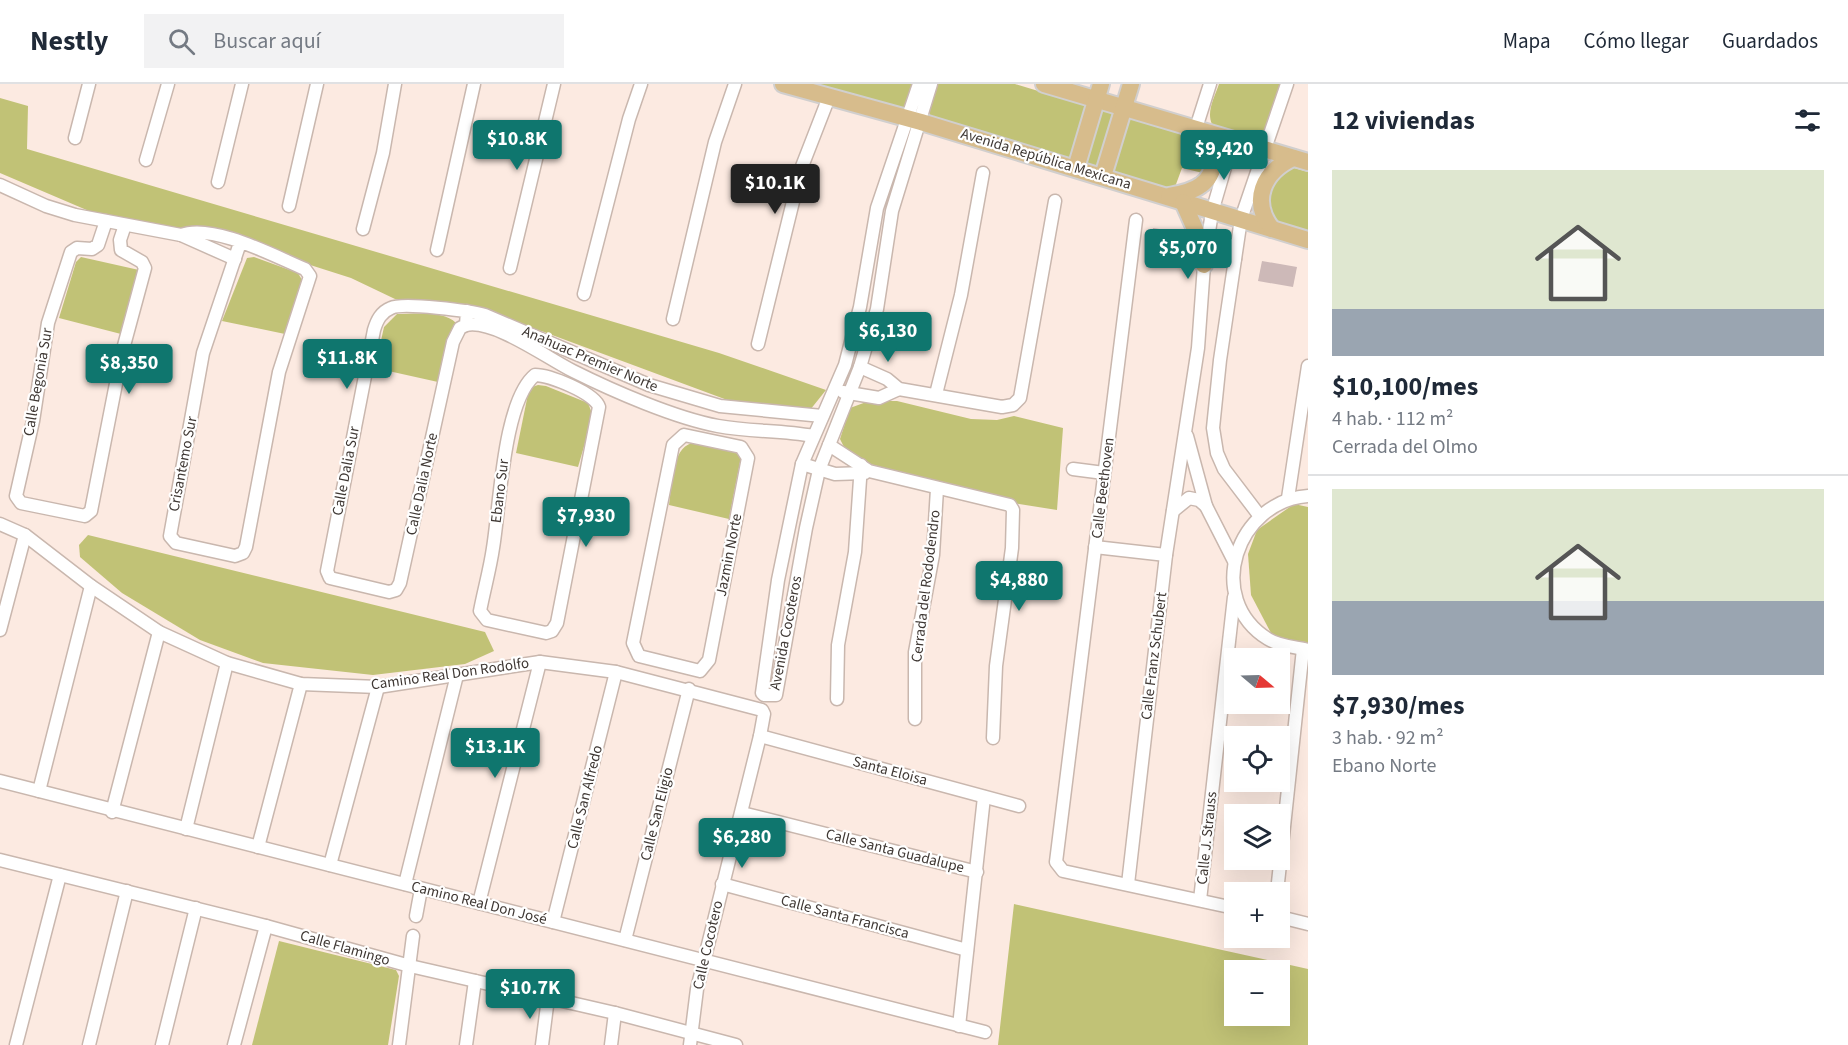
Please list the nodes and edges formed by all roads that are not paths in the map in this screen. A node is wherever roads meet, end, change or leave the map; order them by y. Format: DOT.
graph roads {
  1 [pos="89,84"];
  2 [pos="168,84"];
  3 [pos="242,84"];
  4 [pos="316,84"];
  5 [pos="395,84"];
  6 [pos="474,84"];
  7 [pos="554,84"];
  8 [pos="641,84"];
  9 [pos="735,84"];
  10 [pos="783,84"];
  11 [pos="919,84"];
  12 [pos="931,84"];
  13 [pos="1044,84"];
  14 [pos="1131,84"];
  15 [pos="1210,84"];
  16 [pos="1287,84"];
  17 [pos="1099,92"];
  18 [pos="829,97"];
  19 [pos="1124,108"];
  20 [pos="914,120"];
  21 [pos="1203,130"];
  22 [pos="75,138"];
  23 [pos="1233,140"];
  24 [pos="1266,149"];
  25 [pos="146,160"];
  26 [pos="1301,160"];
  27 [pos="1076,168"];
  28 [pos="983,173"];
  29 [pos="1103,176"];
  30 [pos="218,182"];
  31 [pos="0,185"];
  32 [pos="1176,199"];
  33 [pos="1055,201"];
  34 [pos="289,206"];
  35 [pos="1212,212"];
  36 [pos="1241,219"];
  37 [pos="1136,220"];
  38 [pos="106,221"];
  39 [pos="125,225"];
  40 [pos="363,229"];
  41 [pos="1272,229"];
  42 [pos="181,235"];
  43 [pos="1308,240"];
  44 [pos="240,243"];
  45 [pos="437,250"];
  46 [pos="235,259"];
  47 [pos="1204,265"];
  48 [pos="510,268"];
  49 [pos="1235,269"];
  50 [pos="584,294"];
  51 [pos="467,311"];
  52 [pos="673,319"];
  53 [pos="466,325"];
  54 [pos="514,333"];
  55 [pos="758,344"];
  56 [pos="579,355"];
  57 [pos="1308,366"];
  58 [pos="860,368"];
  59 [pos="574,372"];
  60 [pos="569,386"];
  61 [pos="899,389"];
  62 [pos="835,390"];
  63 [pos="850,394"];
  64 [pos="936,394"];
  65 [pos="720,406"];
  66 [pos="822,416"];
  67 [pos="716,426"];
  68 [pos="1185,429"];
  69 [pos="813,436"];
  70 [pos="712,440"];
  71 [pos="829,445"];
  72 [pos="802,464"];
  73 [pos="1073,469"];
  74 [pos="819,470"];
  75 [pos="863,470"];
  76 [pos="1104,473"];
  77 [pos="937,489"];
  78 [pos="1308,496"];
  79 [pos="1288,498"];
  80 [pos="1206,506"];
  81 [pos="1172,512"];
  82 [pos="1259,515"];
  83 [pos="0,524"];
  84 [pos="1248,534"];
  85 [pos="25,536"];
  86 [pos="1220,536"];
  87 [pos="1095,547"];
  88 [pos="1166,555"];
  89 [pos="1234,561"];
  90 [pos="327,575"];
  91 [pos="91,586"];
  92 [pos="1234,597"];
  93 [pos="0,630"];
  94 [pos="159,632"];
  95 [pos="1306,649"];
  96 [pos="540,662"];
  97 [pos="227,663"];
  98 [pos="616,672"];
  99 [pos="457,675"];
  100 [pos="301,684"];
  101 [pos="378,687"];
  102 [pos="689,689"];
  103 [pos="837,699"];
  104 [pos="758,708"];
  105 [pos="915,719"];
  106 [pos="760,736"];
  107 [pos="993,738"];
  108 [pos="0,781"];
  109 [pos="39,791"];
  110 [pos="984,797"];
  111 [pos="1019,806"];
  112 [pos="112,812"];
  113 [pos="742,813"];
  114 [pos="186,829"];
  115 [pos="258,847"];
  116 [pos="0,860"];
  117 [pos="330,865"];
  118 [pos="977,872"];
  119 [pos="60,875"];
  120 [pos="1278,882"];
  121 [pos="405,884"];
  122 [pos="722,884"];
  123 [pos="1128,884"];
  124 [pos="422,889"];
  125 [pos="128,891"];
  126 [pos="1200,900"];
  127 [pos="479,903"];
  128 [pos="1224,906"];
  129 [pos="196,908"];
  130 [pos="416,916"];
  131 [pos="1290,920"];
  132 [pos="553,922"];
  133 [pos="1308,924"];
  134 [pos="266,926"];
  135 [pos="413,936"];
  136 [pos="625,940"];
  137 [pos="967,950"];
  138 [pos="704,959"];
  139 [pos="410,966"];
  140 [pos="475,981"];
  141 [pos="548,998"];
  142 [pos="615,1013"];
  143 [pos="959,1026"];
  144 [pos="985,1032"];
  145 [pos="691,1039"];
  146 [pos="16,1045"];
  147 [pos="89,1045"];
  148 [pos="162,1045"];
  149 [pos="234,1045"];
  150 [pos="399,1045"];
  151 [pos="466,1045"];
  152 [pos="542,1045"];
  153 [pos="611,1045"];
  154 [pos="736,1045"];
  1 -- 22 [label="street"];
  2 -- 25 [label="street"];
  3 -- 30 [label="street"];
  4 -- 34 [label="street"];
  5 -- 40 [label="street"];
  6 -- 45 [label="street"];
  7 -- 48 [label="street"];
  8 -- 50 [label="street"];
  9 -- 52 [label="street"];
  10 -- 18 [label="main road, Avenida República Mexicana"];
  11 -- 20 [label="street"];
  12 -- 20 [label="street"];
  13 -- 17 [label="main road"];
  14 -- 19 [label="main road"];
  15 -- 21 [label="street"];
  16 -- 24 [label="street"];
  17 -- 19 [label="main road"];
  17 -- 27 [label="main road"];
  18 -- 20 [label="main road, Avenida República Mexicana"];
  18 -- 55 [label="street"];
  19 -- 21 [label="main road"];
  19 -- 29 [label="main road"];
  20 -- 27 [label="main road, Avenida República Mexicana"];
  20 -- 58 [label="street, Avenida Cocoteros"];
  20 -- 62 [label="street, Avenida Cocoteros"];
  21 -- 23 [label="main road"];
  21 -- 32 [label="main road"];
  23 -- 24 [label="main road"];
  23 -- 35 [label="street, Calle Franz Schubert"];
  24 -- 26 [label="main road"];
  24 -- 36 [label="street"];
  26 -- 41 [label="main road"];
  27 -- 29 [label="main road, Avenida República Mexicana"];
  28 -- 64 [label="street"];
  29 -- 32 [label="main road, Avenida República Mexicana"];
  31 -- 38 [label="street"];
  32 -- 35 [label="main road, Avenida República Mexicana"];
  32 -- 47 [label="main road"];
  33 -- 64 [label="street"];
  35 -- 36 [label="main road, Avenida República Mexicana"];
  35 -- 47 [label="street, Calle Franz Schubert"];
  36 -- 41 [label="main road, Avenida República Mexicana"];
  36 -- 49 [label="street"];
  37 -- 76 [label="street, Calle Beethoven"];
  38 -- 39 [label="street"];
  38 -- 39 [label="street, Calle Begonia Sur"];
  39 -- 42 [label="street"];
  41 -- 43 [label="main road, Avenida República Mexicana"];
  42 -- 44 [label="street"];
  42 -- 46 [label="street"];
  44 -- 46 [label="street"];
  44 -- 46 [label="street, Crisantemo Sur"];
  47 -- 49 [label="street"];
  47 -- 68 [label="street, Calle Franz Schubert"];
  49 -- 82 [label="street"];
  51 -- 53 [label="street, Calle Dalia Norte"];
  51 -- 54 [label="street, Anahuac Premier Norte"];
  51 -- 90 [label="street, Calle Dalia Sur"];
  53 -- 54 [label="street, Anahuac Premier Norte"];
  53 -- 90 [label="street, Calle Dalia Norte"];
  54 -- 56 [label="street, Anahuac Premier Norte"];
  54 -- 59 [label="street, Anahuac Premier Norte"];
  56 -- 59 [label="street"];
  56 -- 65 [label="street, Anahuac Premier Norte"];
  57 -- 79 [label="street"];
  58 -- 61 [label="street"];
  58 -- 63 [label="street, Avenida Cocoteros"];
  59 -- 60 [label="street"];
  59 -- 67 [label="street, Anahuac Premier Norte"];
  60 -- 60 [label="street, Ebano Sur"];
  61 -- 63 [label="street"];
  61 -- 64 [label="street"];
  62 -- 63 [label="street"];
  62 -- 66 [label="street, Avenida Cocoteros"];
  63 -- 71 [label="street, Avenida Cocoteros"];
  65 -- 66 [label="street, Anahuac Premier Norte"];
  65 -- 67 [label="street"];
  66 -- 69 [label="street, Avenida Cocoteros"];
  67 -- 69 [label="street, Anahuac Premier Norte"];
  67 -- 70 [label="street"];
  68 -- 80 [label="street"];
  68 -- 81 [label="street, Calle Franz Schubert"];
  69 -- 72 [label="street, Avenida Cocoteros"];
  70 -- 70 [label="street, Jazmin Norte"];
  71 -- 74 [label="street, Avenida Cocoteros"];
  71 -- 75 [label="street"];
  72 -- 74 [label="street"];
  72 -- 74 [label="street, Avenida Cocoteros"];
  73 -- 76 [label="street"];
  74 -- 75 [label="street"];
  75 -- 77 [label="street"];
  75 -- 103 [label="street"];
  76 -- 87 [label="street, Calle Beethoven"];
  77 -- 105 [label="street, Cerrada del Rododendro"];
  77 -- 107 [label="street"];
  78 -- 79 [label="street"];
  79 -- 82 [label="street"];
  80 -- 81 [label="street"];
  80 -- 86 [label="street"];
  81 -- 88 [label="street, Calle Franz Schubert"];
  82 -- 84 [label="street"];
  83 -- 85 [label="street, Camino Real Don Rodolfo"];
  84 -- 86 [label="street"];
  84 -- 89 [label="street"];
  85 -- 91 [label="street, Camino Real Don Rodolfo"];
  85 -- 93 [label="street"];
  86 -- 89 [label="street"];
  87 -- 88 [label="street"];
  87 -- 123 [label="street, Calle Beethoven"];
  88 -- 123 [label="street, Calle Franz Schubert"];
  89 -- 92 [label="street, Calle J. Strauss"];
  91 -- 94 [label="street, Camino Real Don Rodolfo"];
  91 -- 109 [label="street"];
  92 -- 95 [label="street"];
  92 -- 126 [label="street, Calle J. Strauss"];
  94 -- 97 [label="street, Camino Real Don Rodolfo"];
  94 -- 112 [label="street"];
  95 -- 120 [label="street"];
  96 -- 98 [label="street, Camino Real Don Rodolfo"];
  96 -- 99 [label="street, Camino Real Don Rodolfo"];
  96 -- 127 [label="street"];
  97 -- 100 [label="street, Camino Real Don Rodolfo"];
  97 -- 114 [label="street"];
  98 -- 102 [label="street, Camino Real Don Rodolfo"];
  98 -- 132 [label="street, Calle San Alfredo"];
  99 -- 101 [label="street, Camino Real Don Rodolfo"];
  99 -- 121 [label="street"];
  100 -- 101 [label="street, Camino Real Don Rodolfo"];
  100 -- 115 [label="street"];
  101 -- 117 [label="street"];
  102 -- 104 [label="street, Camino Real Don Rodolfo"];
  102 -- 136 [label="street, Calle San Eligio"];
  104 -- 106 [label="street, Calle Cocotero"];
  106 -- 110 [label="street, Santa Eloisa"];
  106 -- 113 [label="street, Calle Cocotero"];
  108 -- 109 [label="street, Camino Real Don José"];
  109 -- 112 [label="street, Camino Real Don José"];
  110 -- 111 [label="street, Santa Eloisa"];
  110 -- 118 [label="street"];
  112 -- 114 [label="street, Camino Real Don José"];
  113 -- 118 [label="street, Calle Santa Guadalupe"];
  113 -- 122 [label="street, Calle Cocotero"];
  114 -- 115 [label="street, Camino Real Don José"];
  115 -- 117 [label="street, Camino Real Don José"];
  116 -- 119 [label="street, Calle Flamingo"];
  117 -- 121 [label="street, Camino Real Don José"];
  118 -- 137 [label="street"];
  119 -- 125 [label="street, Calle Flamingo"];
  119 -- 146 [label="street"];
  121 -- 124 [label="street, Camino Real Don José"];
  122 -- 137 [label="street, Calle Santa Francisca"];
  122 -- 138 [label="street, Calle Cocotero"];
  123 -- 126 [label="street"];
  124 -- 127 [label="street, Camino Real Don José"];
  124 -- 130 [label="street"];
  125 -- 129 [label="street, Calle Flamingo"];
  125 -- 147 [label="street"];
  126 -- 128 [label="street"];
  127 -- 132 [label="street, Camino Real Don José"];
  129 -- 134 [label="street, Calle Flamingo"];
  129 -- 148 [label="street"];
  131 -- 133 [label="street"];
  132 -- 136 [label="street, Camino Real Don José"];
  134 -- 139 [label="street, Calle Flamingo"];
  134 -- 149 [label="street"];
  135 -- 139 [label="street"];
  136 -- 138 [label="street, Camino Real Don José"];
  137 -- 143 [label="street"];
  138 -- 143 [label="street, Camino Real Don José"];
  138 -- 145 [label="street, Calle Cocotero"];
  139 -- 140 [label="street, Calle Flamingo"];
  139 -- 150 [label="street"];
  140 -- 141 [label="street, Calle Flamingo"];
  140 -- 151 [label="street"];
  141 -- 142 [label="street, Calle Flamingo"];
  141 -- 152 [label="street"];
  142 -- 145 [label="street, Calle Flamingo"];
  142 -- 153 [label="street"];
  143 -- 144 [label="street, Camino Real Don José"];
  145 -- 154 [label="street, Calle Flamingo"];
}
